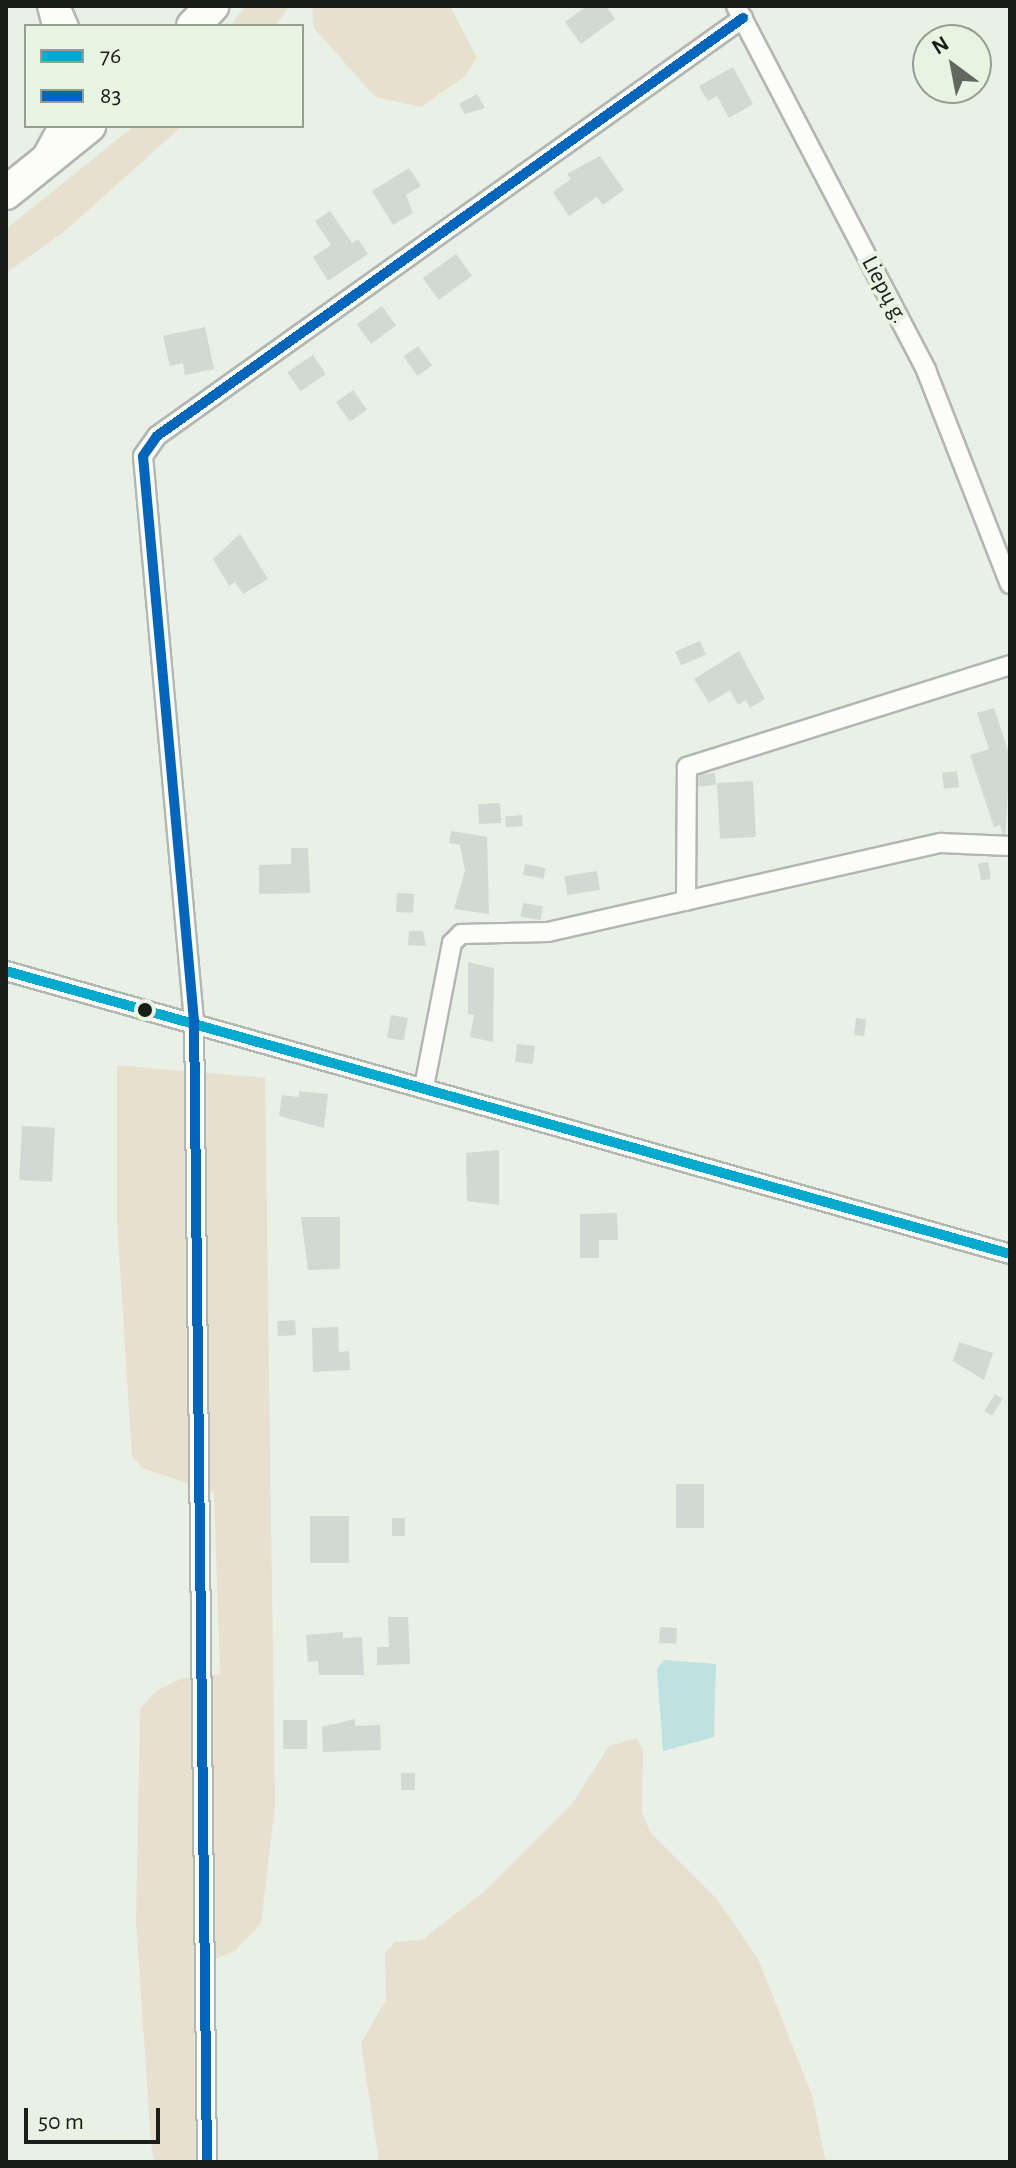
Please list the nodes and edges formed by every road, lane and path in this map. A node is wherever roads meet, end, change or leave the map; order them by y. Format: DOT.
graph roads {
  1 [pos="212,6"];
  2 [pos="740,12"];
  3 [pos="195,24"];
  4 [pos="57,128"];
  5 [pos="86,128"];
  6 [pos="15,185"];
  7 [pos="1010,584"];
  8 [pos="1010,665"];
  9 [pos="1010,846"];
  10 [pos="686,901"];
  11 [pos="6,971"];
  12 [pos="194,1021"];
  13 [pos="424,1087"];
  14 [pos="1010,1254"];
  15 [pos="207,2162"];
  1 -- 3 [label="highway"];
  2 -- 7 [label="street, Liepų g."];
  2 -- 12 [label="street"];
  4 -- 6 [label="street"];
  5 -- 6 [label="highway"];
  8 -- 10 [label="street"];
  9 -- 10 [label="street"];
  10 -- 13 [label="street"];
  11 -- 12 [label="street"];
  12 -- 13 [label="street"];
  12 -- 15 [label="street"];
  13 -- 14 [label="street"];
}
